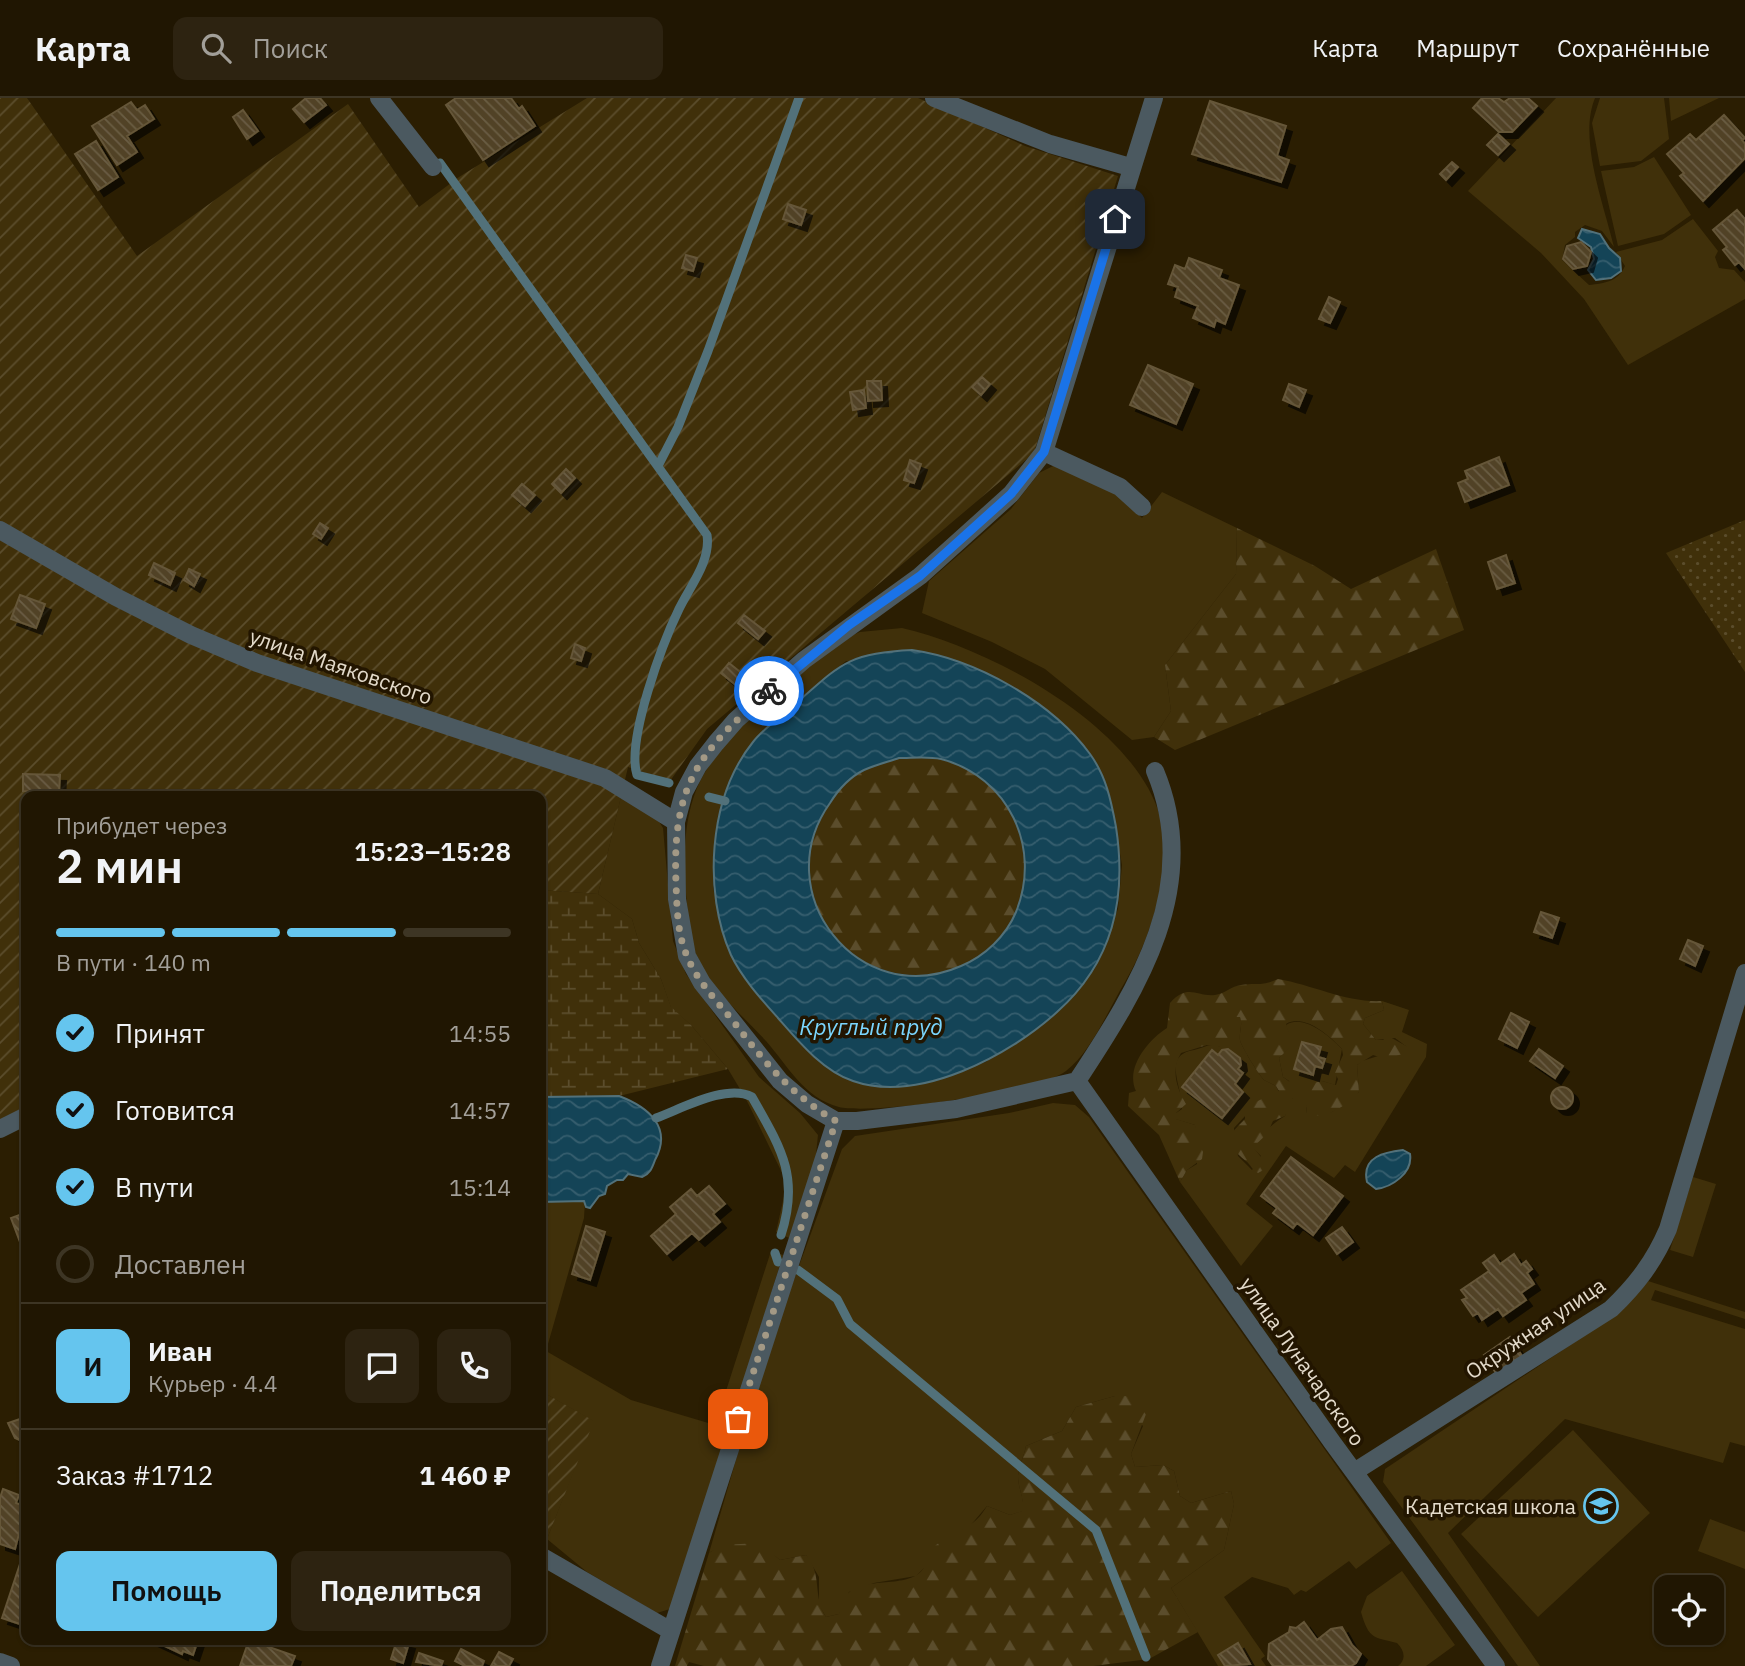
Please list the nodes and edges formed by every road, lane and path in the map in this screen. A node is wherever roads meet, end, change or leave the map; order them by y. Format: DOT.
graph roads {
  1 [pos="379,98"];
  2 [pos="934,98"];
  3 [pos="1154,98"];
  4 [pos="433,167"];
  5 [pos="1130,167"];
  6 [pos="1044,452"];
  7 [pos="1142,507"];
  8 [pos="0,530"];
  9 [pos="1154,771"];
  10 [pos="676,822"];
  11 [pos="1745,973"];
  12 [pos="1076,1081"];
  13 [pos="21,1118"];
  14 [pos="836,1121"];
  15 [pos="0,1129"];
  16 [pos="1354,1472"];
  17 [pos="546,1559"];
  18 [pos="671,1631"];
  19 [pos="0,1662"];
  20 [pos="11,1666"];
  21 [pos="660,1666"];
  22 [pos="1496,1666"];
  1 -- 4 [label="street"];
  2 -- 5 [label="street"];
  3 -- 5 [label="street"];
  5 -- 6 [label="street"];
  6 -- 7 [label="street"];
  6 -- 10 [label="street"];
  8 -- 10 [label="street, улица Маяковского"];
  9 -- 12 [label="street"];
  10 -- 14 [label="street"];
  11 -- 16 [label="street, Окружная улица"];
  12 -- 14 [label="street"];
  12 -- 16 [label="street, улица Луначарского"];
  13 -- 15 [label="street"];
  14 -- 18 [label="street"];
  16 -- 22 [label="street, улица Луначарского"];
  17 -- 18 [label="street"];
  18 -- 21 [label="street"];
  19 -- 20 [label="street"];
}
